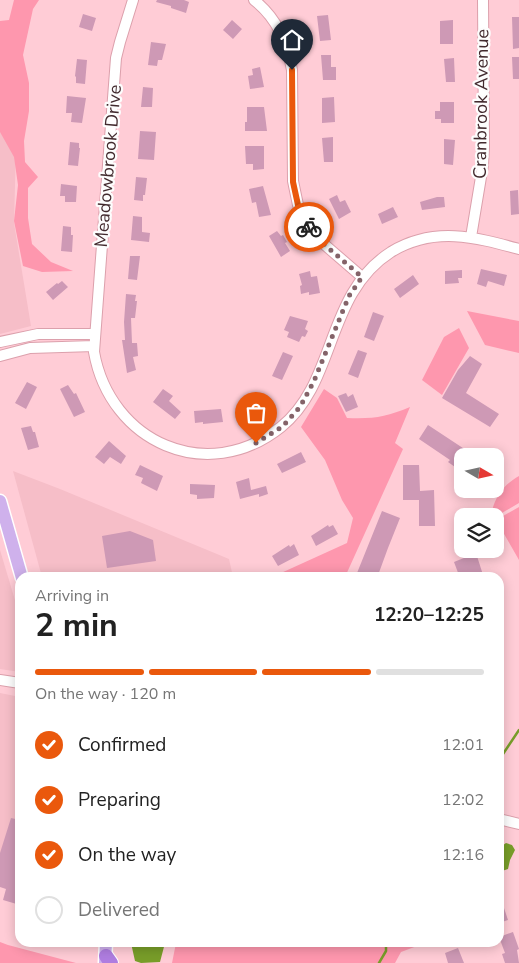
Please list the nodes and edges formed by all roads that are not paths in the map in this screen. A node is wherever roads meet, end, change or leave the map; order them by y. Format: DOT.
graph roads {
  1 [pos="133,0"];
  2 [pos="254,0"];
  3 [pos="483,0"];
  4 [pos="471,237"];
  5 [pos="519,249"];
  6 [pos="362,277"];
  7 [pos="94,334"];
  8 [pos="0,342"];
  9 [pos="94,346"];
  10 [pos="0,356"];
  11 [pos="0,501"];
  12 [pos="20,572"];
  13 [pos="0,680"];
  14 [pos="15,682"];
  15 [pos="504,820"];
  16 [pos="519,824"];
  1 -- 7 [label="street, Meadowbrook Drive"];
  2 -- 6 [label="street"];
  3 -- 4 [label="street, Cranbrook Avenue"];
  4 -- 5 [label="street, Meadowbrook Drive"];
  4 -- 6 [label="street, Meadowbrook Drive"];
  6 -- 9 [label="street, Meadowbrook Drive"];
  7 -- 8 [label="street"];
  7 -- 9 [label="street, Meadowbrook Drive"];
  9 -- 10 [label="street"];
  11 -- 12 [label="main road"];
  13 -- 14 [label="street"];
  15 -- 16 [label="street"];
}
